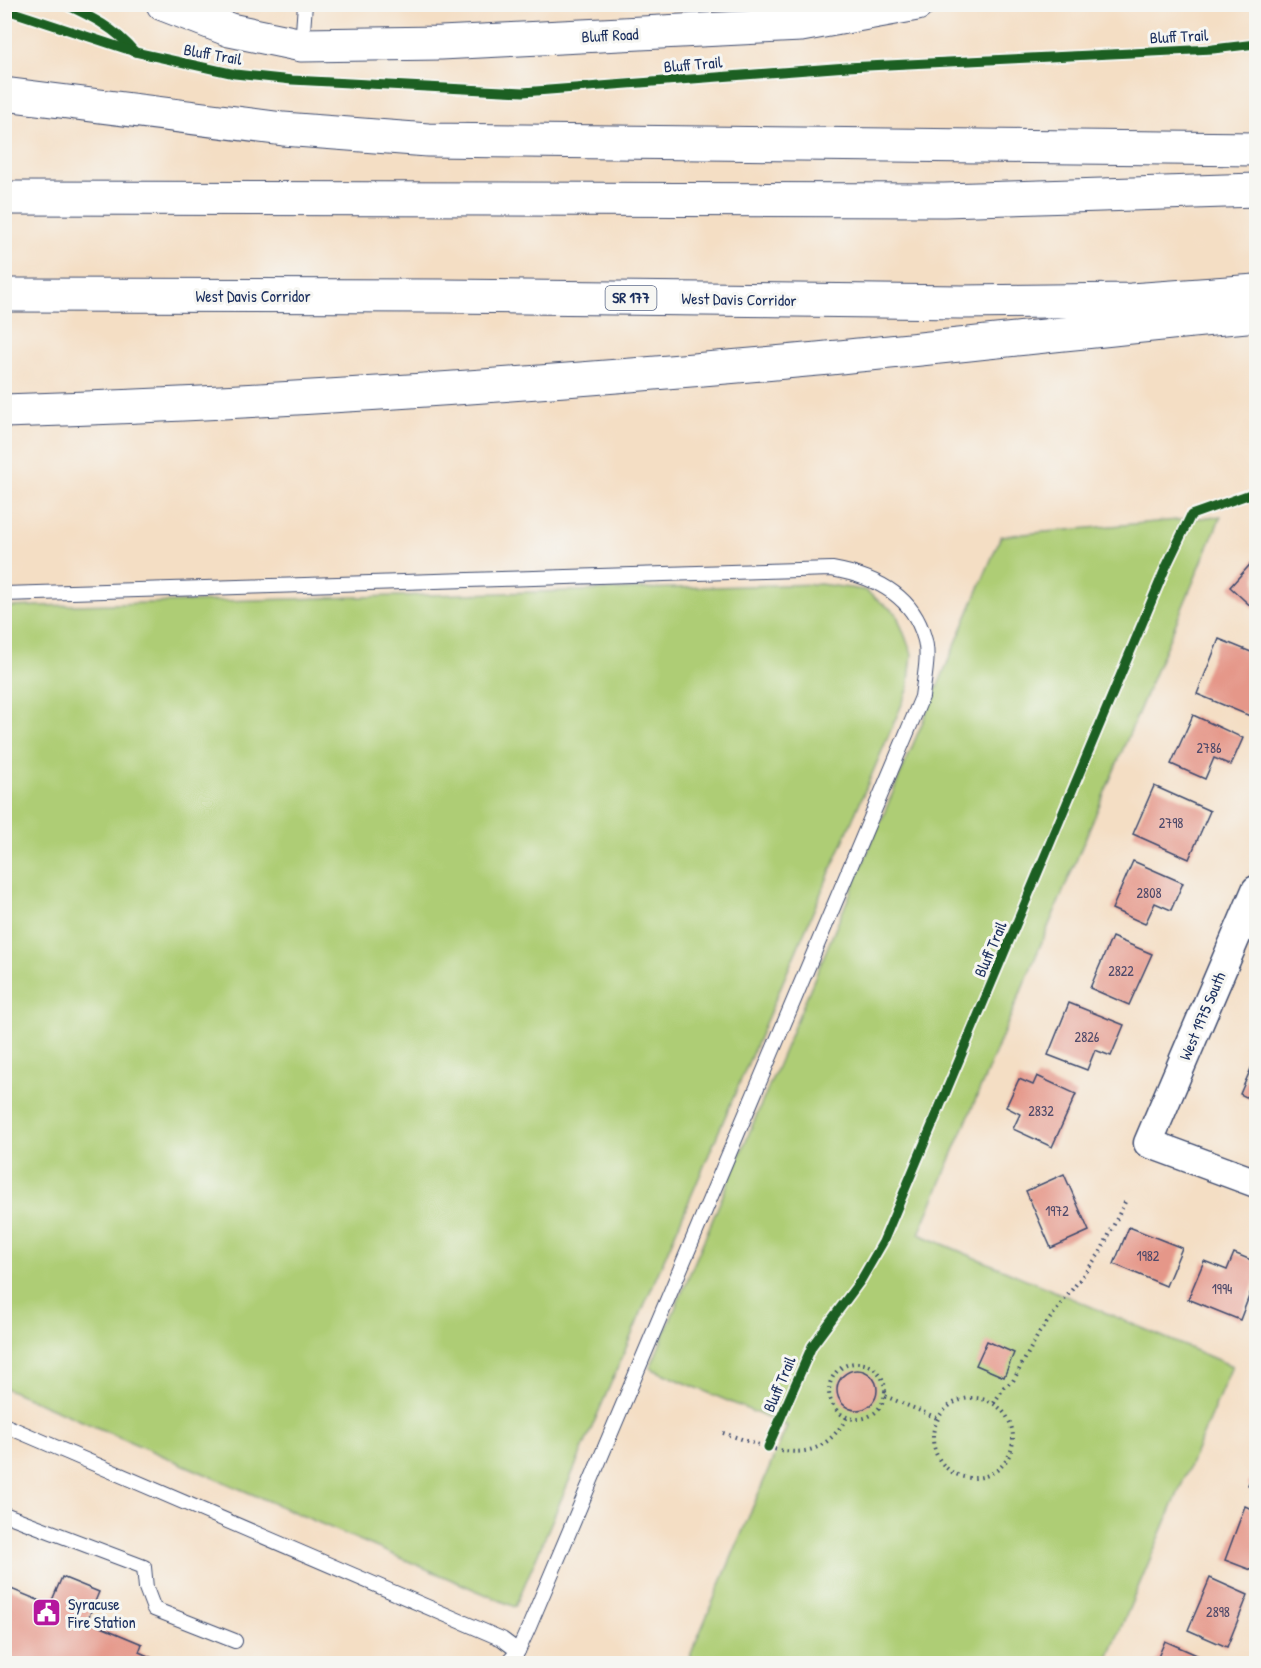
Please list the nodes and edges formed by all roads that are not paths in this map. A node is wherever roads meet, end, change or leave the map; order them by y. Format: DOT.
graph roads {
  1 [pos="163,4"];
  2 [pos="305,4"];
  3 [pos="916,4"];
  4 [pos="302,45"];
  5 [pos="4,83"];
  6 [pos="4,94"];
  7 [pos="88,104"];
  8 [pos="1257,149"];
  9 [pos="1257,190"];
  10 [pos="4,198"];
  11 [pos="1257,291"];
  12 [pos="4,296"];
  13 [pos="1257,315"];
  14 [pos="4,411"];
  15 [pos="4,594"];
  16 [pos="1257,890"];
  17 [pos="1257,1184"];
  18 [pos="4,1425"];
  19 [pos="4,1514"];
  20 [pos="235,1641"];
  21 [pos="518,1651"];
  22 [pos="507,1664"];
  1 -- 4 [label="main road, Bluff Road"];
  2 -- 4 [label="lane"];
  3 -- 4 [label="main road, Bluff Road"];
  5 -- 7 [label="main road"];
  6 -- 7 [label="main road"];
  7 -- 8 [label="main road"];
  9 -- 10 [label="main road"];
  11 -- 12 [label="main road, West Davis Corridor / SR 177"];
  13 -- 14 [label="main road"];
  15 -- 21 [label="lane"];
  16 -- 17 [label="street, West 1975 South"];
  18 -- 21 [label="lane"];
  19 -- 20 [label="lane"];
  21 -- 22 [label="lane"];
}
